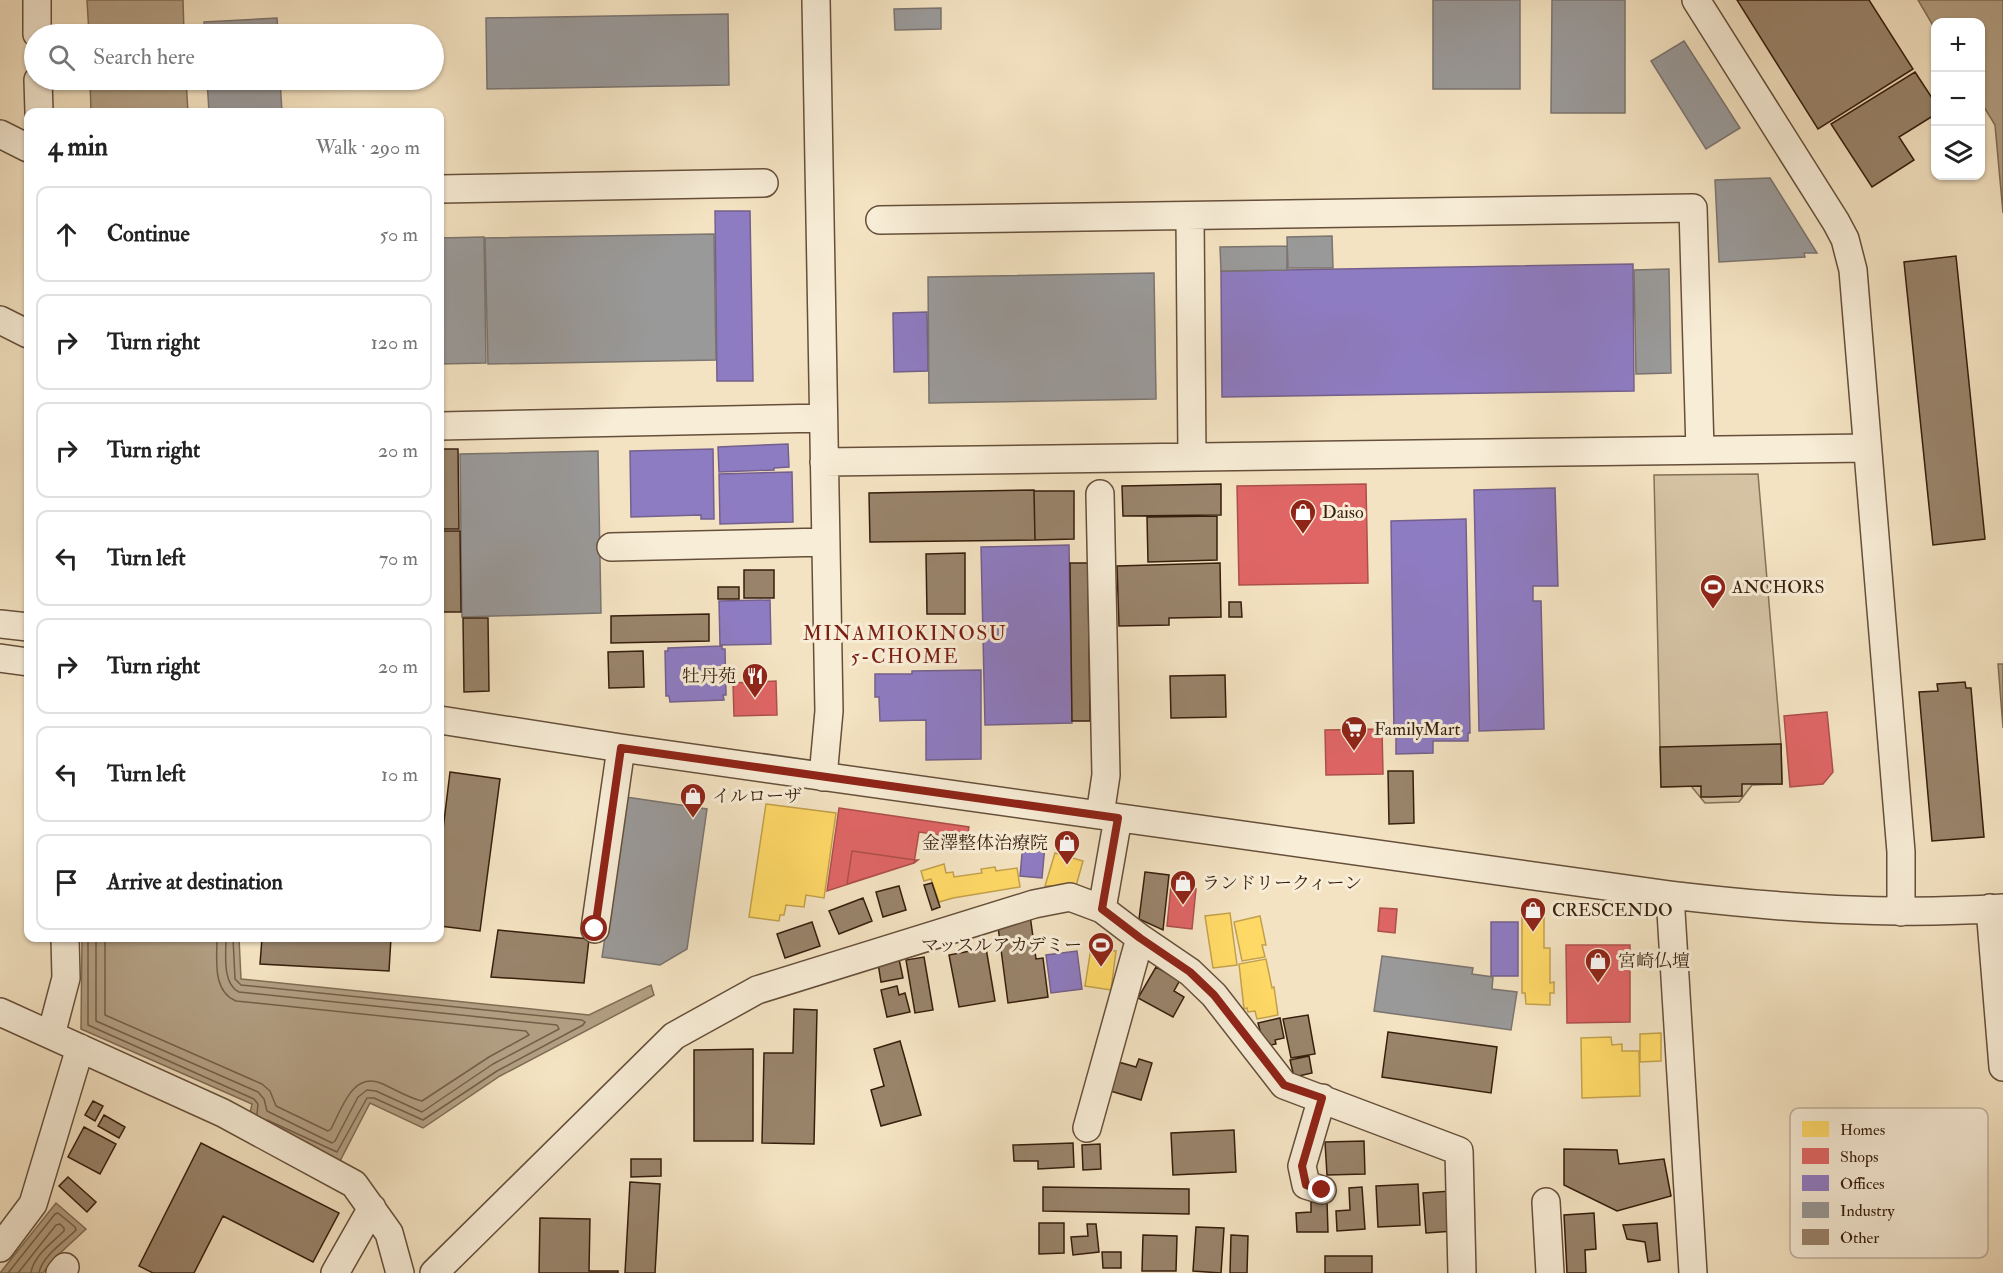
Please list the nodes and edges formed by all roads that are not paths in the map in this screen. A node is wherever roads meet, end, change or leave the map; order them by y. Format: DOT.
graph roads {
  1 [pos="37,0"];
  2 [pos="816,0"];
  3 [pos="1696,0"];
  4 [pos="37,24"];
  5 [pos="38,90"];
  6 [pos="39,108"];
  7 [pos="0,134"];
  8 [pos="24,146"];
  9 [pos="764,183"];
  10 [pos="444,189"];
  11 [pos="1190,216"];
  12 [pos="880,220"];
  13 [pos="0,320"];
  14 [pos="24,332"];
  15 [pos="823,418"];
  16 [pos="444,426"];
  17 [pos="1867,448"];
  18 [pos="1700,450"];
  19 [pos="1192,457"];
  20 [pos="824,462"];
  21 [pos="1100,494"];
  22 [pos="826,542"];
  23 [pos="611,547"];
  24 [pos="0,624"];
  25 [pos="24,627"];
  26 [pos="0,658"];
  27 [pos="24,661"];
  28 [pos="444,721"];
  29 [pos="621,748"];
  30 [pos="823,777"];
  31 [pos="1109,817"];
  32 [pos="1670,895"];
  33 [pos="1996,908"];
  34 [pos="1102,909"];
  35 [pos="1901,912"];
  36 [pos="595,929"];
  37 [pos="1140,938"];
  38 [pos="65,942"];
  39 [pos="0,1012"];
  40 [pos="51,1035"];
  41 [pos="80,1048"];
  42 [pos="2003,1067"];
  43 [pos="1322,1098"];
  44 [pos="1087,1128"];
  45 [pos="1322,1190"];
  46 [pos="1546,1202"];
  47 [pos="372,1208"];
  48 [pos="0,1248"];
  49 [pos="335,1273"];
  50 [pos="400,1273"];
  51 [pos="434,1273"];
  52 [pos="1462,1273"];
  53 [pos="1550,1273"];
  54 [pos="1693,1273"];
  1 -- 4 [label="street"];
  2 -- 15 [label="street"];
  3 -- 17 [label="street"];
  5 -- 6 [label="street"];
  7 -- 8 [label="street"];
  9 -- 10 [label="street"];
  11 -- 12 [label="street"];
  11 -- 18 [label="street"];
  11 -- 19 [label="street"];
  13 -- 14 [label="street"];
  15 -- 16 [label="street"];
  15 -- 20 [label="street"];
  17 -- 18 [label="street"];
  17 -- 35 [label="street"];
  18 -- 19 [label="street"];
  19 -- 20 [label="street"];
  20 -- 22 [label="street"];
  21 -- 31 [label="street"];
  22 -- 23 [label="street"];
  22 -- 30 [label="street"];
  24 -- 25 [label="street"];
  26 -- 27 [label="street"];
  28 -- 29 [label="street"];
  29 -- 30 [label="street"];
  29 -- 36 [label="street"];
  30 -- 31 [label="street"];
  31 -- 32 [label="street"];
  31 -- 34 [label="street"];
  32 -- 35 [label="street"];
  32 -- 54 [label="street"];
  33 -- 35 [label="street"];
  33 -- 42 [label="street"];
  34 -- 37 [label="street"];
  34 -- 51 [label="street"];
  37 -- 43 [label="street"];
  37 -- 44 [label="street"];
  38 -- 40 [label="street"];
  39 -- 40 [label="street"];
  40 -- 41 [label="street"];
  41 -- 47 [label="street"];
  41 -- 48 [label="street"];
  43 -- 45 [label="street"];
  43 -- 52 [label="street"];
  46 -- 53 [label="street"];
  47 -- 49 [label="street"];
  47 -- 50 [label="street"];
}
